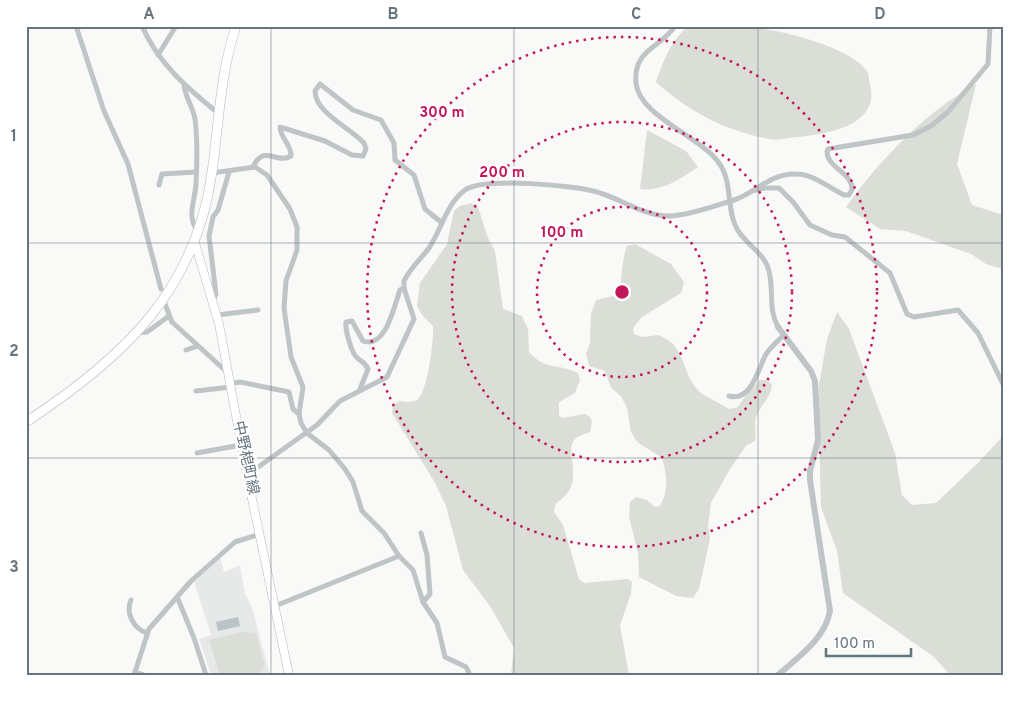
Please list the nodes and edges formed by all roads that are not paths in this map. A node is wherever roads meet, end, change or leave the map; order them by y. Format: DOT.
graph roads {
  1 [pos="76,26"];
  2 [pos="142,26"];
  3 [pos="176,26"];
  4 [pos="236,26"];
  5 [pos="675,26"];
  6 [pos="990,26"];
  7 [pos="158,55"];
  8 [pos="184,85"];
  9 [pos="218,113"];
  10 [pos="254,167"];
  11 [pos="196,172"];
  12 [pos="212,172"];
  13 [pos="229,172"];
  14 [pos="160,185"];
  15 [pos="749,191"];
  16 [pos="730,201"];
  17 [pos="442,223"];
  18 [pos="199,231"];
  19 [pos="195,244"];
  20 [pos="404,288"];
  21 [pos="161,289"];
  22 [pos="213,300"];
  23 [pos="165,304"];
  24 [pos="257,312"];
  25 [pos="169,316"];
  26 [pos="218,317"];
  27 [pos="778,327"];
  28 [pos="136,333"];
  29 [pos="784,335"];
  30 [pos="198,346"];
  31 [pos="186,350"];
  32 [pos="228,373"];
  33 [pos="1003,384"];
  34 [pos="230,385"];
  35 [pos="360,389"];
  36 [pos="196,391"];
  37 [pos="730,396"];
  38 [pos="299,414"];
  39 [pos="26,422"];
  40 [pos="307,433"];
  41 [pos="241,445"];
  42 [pos="197,454"];
  43 [pos="247,475"];
  44 [pos="421,532"];
  45 [pos="260,534"];
  46 [pos="399,556"];
  47 [pos="178,599"];
  48 [pos="131,600"];
  49 [pos="423,602"];
  50 [pos="275,606"];
  51 [pos="147,633"];
  52 [pos="135,673"];
  53 [pos="144,675"];
  54 [pos="206,675"];
  55 [pos="289,675"];
  56 [pos="470,675"];
  57 [pos="778,675"];
  1 -- 21 [label="street"];
  2 -- 7 [label="street"];
  3 -- 7 [label="street"];
  4 -- 9 [label="highway"];
  5 -- 16 [label="street"];
  6 -- 15 [label="street"];
  7 -- 8 [label="street"];
  8 -- 9 [label="street"];
  8 -- 11 [label="street"];
  9 -- 12 [label="highway"];
  10 -- 13 [label="street"];
  10 -- 17 [label="street"];
  10 -- 38 [label="street"];
  11 -- 14 [label="street"];
  11 -- 18 [label="street"];
  12 -- 13 [label="street"];
  12 -- 18 [label="highway"];
  13 -- 22 [label="street"];
  15 -- 16 [label="street"];
  15 -- 33 [label="street"];
  16 -- 17 [label="street"];
  16 -- 27 [label="street"];
  17 -- 20 [label="street"];
  18 -- 19 [label="highway"];
  19 -- 22 [label="main road, 中野梍町線"];
  19 -- 28 [label="highway"];
  20 -- 35 [label="street"];
  20 -- 35 [label="street"];
  22 -- 26 [label="main road, 中野梍町線"];
  23 -- 25 [label="street"];
  24 -- 26 [label="street"];
  25 -- 28 [label="street"];
  25 -- 30 [label="street"];
  26 -- 32 [label="main road, 中野梍町線"];
  27 -- 29 [label="street"];
  28 -- 39 [label="highway"];
  29 -- 37 [label="street"];
  29 -- 57 [label="street"];
  30 -- 31 [label="street"];
  30 -- 32 [label="street"];
  32 -- 34 [label="main road, 中野梍町線"];
  34 -- 36 [label="street"];
  34 -- 38 [label="street"];
  34 -- 41 [label="main road, 中野梍町線"];
  35 -- 40 [label="street"];
  38 -- 40 [label="street"];
  40 -- 43 [label="street"];
  40 -- 46 [label="street"];
  41 -- 42 [label="street"];
  41 -- 43 [label="main road, 中野梍町線"];
  43 -- 45 [label="main road, 中野梍町線"];
  44 -- 49 [label="street"];
  45 -- 47 [label="street"];
  45 -- 50 [label="main road, 中野梍町線"];
  46 -- 49 [label="street"];
  46 -- 50 [label="street"];
  47 -- 51 [label="street"];
  47 -- 54 [label="street"];
  48 -- 51 [label="street"];
  49 -- 56 [label="street"];
  50 -- 55 [label="main road, 中野梍町線"];
  51 -- 52 [label="street"];
  52 -- 53 [label="street"];
}
